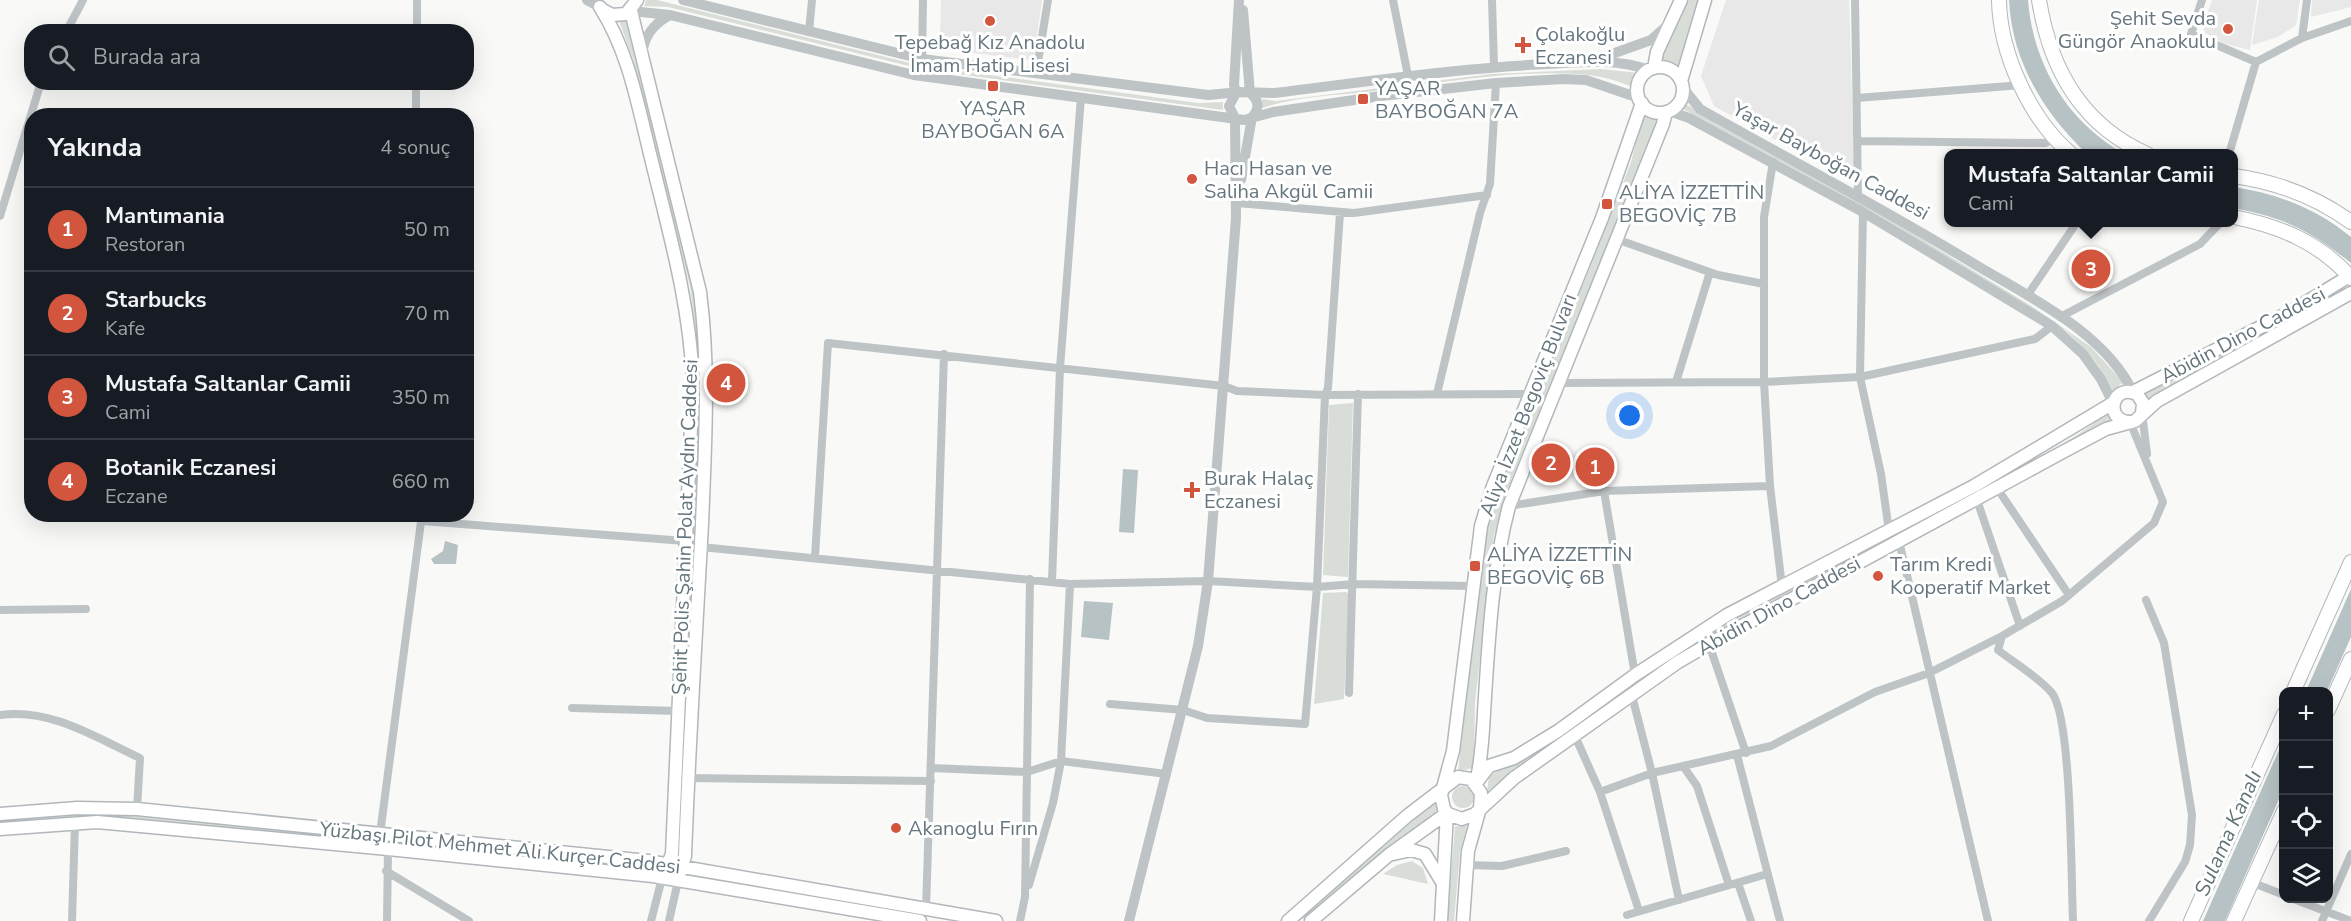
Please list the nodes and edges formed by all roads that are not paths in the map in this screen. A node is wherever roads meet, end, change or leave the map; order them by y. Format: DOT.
graph roads {
  1 [pos="83,0"];
  2 [pos="417,0"];
  3 [pos="587,0"];
  4 [pos="683,0"];
  5 [pos="812,0"];
  6 [pos="923,0"];
  7 [pos="1048,0"];
  8 [pos="1240,0"];
  9 [pos="1393,0"];
  10 [pos="1492,0"];
  11 [pos="1681,0"];
  12 [pos="1705,0"];
  13 [pos="1855,0"];
  14 [pos="1999,0"];
  15 [pos="2039,0"];
  16 [pos="2202,0"];
  17 [pos="2307,0"];
  18 [pos="599,3"];
  19 [pos="711,3"];
  20 [pos="634,6"];
  21 [pos="670,15"];
  22 [pos="2351,21"];
  23 [pos="70,24"];
  24 [pos="417,24"];
  25 [pos="1670,24"];
  26 [pos="809,32"];
  27 [pos="2302,38"];
  28 [pos="642,59"];
  29 [pos="922,59"];
  30 [pos="1590,62"];
  31 [pos="2256,62"];
  32 [pos="1494,66"];
  33 [pos="1651,69"];
  34 [pos="1036,74"];
  35 [pos="1408,76"];
  36 [pos="1496,83"];
  37 [pos="1682,85"];
  38 [pos="2022,85"];
  39 [pos="39,90"];
  40 [pos="416,90"];
  41 [pos="1236,93"];
  42 [pos="1250,93"];
  43 [pos="1081,97"];
  44 [pos="1857,98"];
  45 [pos="1640,101"];
  46 [pos="33,108"];
  47 [pos="416,108"];
  48 [pos="1667,112"];
  49 [pos="1252,117"];
  50 [pos="1235,118"];
  51 [pos="24,138"];
  52 [pos="2056,138"];
  53 [pos="1859,141"];
  54 [pos="2067,149"];
  55 [pos="2137,149"];
  56 [pos="2230,149"];
  57 [pos="1773,162"];
  58 [pos="2238,177"];
  59 [pos="1487,195"];
  60 [pos="1858,196"];
  61 [pos="1237,203"];
  62 [pos="1863,212"];
  63 [pos="1340,213"];
  64 [pos="0,216"];
  65 [pos="2238,219"];
  66 [pos="2351,222"];
  67 [pos="2074,227"];
  68 [pos="2216,227"];
  69 [pos="1616,239"];
  70 [pos="1710,272"];
  71 [pos="2351,276"];
  72 [pos="1764,285"];
  73 [pos="2351,293"];
  74 [pos="2027,296"];
  75 [pos="2060,317"];
  76 [pos="2052,326"];
  77 [pos="944,354"];
  78 [pos="1060,368"];
  79 [pos="1860,377"];
  80 [pos="1676,382"];
  81 [pos="1764,382"];
  82 [pos="1558,383"];
  83 [pos="1224,387"];
  84 [pos="2133,392"];
  85 [pos="1358,394"];
  86 [pos="1437,394"];
  87 [pos="1529,394"];
  88 [pos="1325,395"];
  89 [pos="2113,403"];
  90 [pos="2142,413"];
  91 [pos="2130,422"];
  92 [pos="2148,466"];
  93 [pos="1770,486"];
  94 [pos="1997,488"];
  95 [pos="1604,491"];
  96 [pos="1977,500"];
  97 [pos="1509,506"];
  98 [pos="421,522"];
  99 [pos="468,522"];
  100 [pos="1889,531"];
  101 [pos="685,541"];
  102 [pos="1899,541"];
  103 [pos="700,547"];
  104 [pos="815,557"];
  105 [pos="2351,562"];
  106 [pos="937,569"];
  107 [pos="1030,579"];
  108 [pos="1052,581"];
  109 [pos="1208,581"];
  110 [pos="1070,584"];
  111 [pos="1354,584"];
  112 [pos="1473,586"];
  113 [pos="1317,587"];
  114 [pos="1782,587"];
  115 [pos="2069,595"];
  116 [pos="2146,600"];
  117 [pos="86,609"];
  118 [pos="0,610"];
  119 [pos="2020,626"];
  120 [pos="2002,636"];
  121 [pos="1709,644"];
  122 [pos="2351,659"];
  123 [pos="1929,673"];
  124 [pos="1635,675"];
  125 [pos="2347,680"];
  126 [pos="2295,687"];
  127 [pos="1349,693"];
  128 [pos="1632,696"];
  129 [pos="2333,702"];
  130 [pos="1110,704"];
  131 [pos="572,708"];
  132 [pos="1183,710"];
  133 [pos="678,711"];
  134 [pos="0,715"];
  135 [pos="2279,723"];
  136 [pos="1575,736"];
  137 [pos="1746,753"];
  138 [pos="1737,755"];
  139 [pos="1061,761"];
  140 [pos="1683,766"];
  141 [pos="931,768"];
  142 [pos="1027,772"];
  143 [pos="1652,773"];
  144 [pos="1167,774"];
  145 [pos="688,778"];
  146 [pos="931,781"];
  147 [pos="1476,783"];
  148 [pos="1443,788"];
  149 [pos="1600,792"];
  150 [pos="1480,808"];
  151 [pos="137,809"];
  152 [pos="1447,813"];
  153 [pos="0,814"];
  154 [pos="2279,819"];
  155 [pos="75,823"];
  156 [pos="0,829"];
  157 [pos="380,834"];
  158 [pos="388,849"];
  159 [pos="1566,851"];
  160 [pos="1390,854"];
  161 [pos="2351,854"];
  162 [pos="667,865"];
  163 [pos="1467,865"];
  164 [pos="681,867"];
  165 [pos="386,871"];
  166 [pos="1767,874"];
  167 [pos="662,878"];
  168 [pos="678,881"];
  169 [pos="2251,882"];
  170 [pos="1443,883"];
  171 [pos="1738,883"];
  172 [pos="1729,885"];
  173 [pos="2279,894"];
  174 [pos="1025,897"];
  175 [pos="1679,900"];
  176 [pos="2303,903"];
  177 [pos="926,909"];
  178 [pos="1639,911"];
  179 [pos="2325,912"];
  180 [pos="1627,915"];
  181 [pos="897,919"];
  182 [pos="72,921"];
  183 [pos="387,921"];
  184 [pos="469,921"];
  185 [pos="651,921"];
  186 [pos="669,921"];
  187 [pos="920,921"];
  188 [pos="996,921"];
  189 [pos="1020,921"];
  190 [pos="1129,921"];
  191 [pos="1288,921"];
  192 [pos="1311,921"];
  193 [pos="1441,921"];
  194 [pos="1463,921"];
  195 [pos="1751,921"];
  196 [pos="1780,921"];
  197 [pos="1988,921"];
  198 [pos="2073,921"];
  199 [pos="2149,921"];
  200 [pos="2191,921"];
  201 [pos="2234,921"];
  202 [pos="2322,921"];
  203 [pos="2351,921"];
  1 -- 23 [label="street"];
  2 -- 24 [label="street"];
  3 -- 18 [label="street"];
  4 -- 19 [label="street"];
  5 -- 26 [label="street"];
  6 -- 29 [label="street"];
  7 -- 34 [label="street"];
  8 -- 41 [label="street"];
  8 -- 42 [label="street"];
  9 -- 35 [label="street"];
  10 -- 32 [label="street"];
  11 -- 25 [label="main road"];
  12 -- 37 [label="main road"];
  13 -- 44 [label="street"];
  14 -- 38 [label="main road"];
  15 -- 55 [label="main road"];
  16 -- 31 [label="street"];
  17 -- 27 [label="street"];
  18 -- 20 [label="main road"];
  18 -- 101 [label="main road, Şehit Polis Şahin Polat Aydın Caddesi"];
  19 -- 26 [label="street"];
  20 -- 21 [label="street"];
  20 -- 28 [label="main road, Şehit Polis Şahin Polat Aydın Caddesi"];
  21 -- 28 [label="street"];
  21 -- 43 [label="street"];
  22 -- 27 [label="street"];
  25 -- 30 [label="street"];
  25 -- 33 [label="main road"];
  26 -- 29 [label="street"];
  27 -- 31 [label="street"];
  28 -- 103 [label="main road, Şehit Polis Şahin Polat Aydın Caddesi"];
  29 -- 34 [label="street"];
  30 -- 32 [label="street"];
  30 -- 33 [label="street"];
  31 -- 56 [label="street"];
  32 -- 35 [label="street"];
  33 -- 37 [label="main road"];
  33 -- 45 [label="main road"];
  34 -- 41 [label="street"];
  35 -- 42 [label="street"];
  36 -- 45 [label="street"];
  36 -- 49 [label="street"];
  36 -- 59 [label="street"];
  37 -- 48 [label="main road"];
  37 -- 60 [label="street, Yaşar Bayboğan Caddesi"];
  38 -- 44 [label="street"];
  38 -- 52 [label="main road"];
  39 -- 46 [label="street"];
  40 -- 47 [label="street"];
  41 -- 42 [label="street"];
  41 -- 50 [label="street"];
  42 -- 49 [label="street"];
  43 -- 50 [label="street"];
  43 -- 78 [label="street"];
  44 -- 53 [label="street"];
  45 -- 48 [label="main road"];
  45 -- 87 [label="main road, Aliya İzzet Begoviç Bulvarı"];
  48 -- 57 [label="street, Yaşar Bayboğan Caddesi"];
  48 -- 69 [label="main road, Aliya İzzet Begoviç Bulvarı"];
  49 -- 50 [label="street"];
  49 -- 61 [label="street"];
  50 -- 61 [label="street"];
  51 -- 64 [label="street"];
  52 -- 53 [label="street"];
  52 -- 54 [label="main road"];
  53 -- 60 [label="street"];
  57 -- 62 [label="street, Yaşar Bayboğan Caddesi"];
  57 -- 72 [label="street"];
  58 -- 66 [label="main road"];
  59 -- 63 [label="street"];
  59 -- 86 [label="street"];
  60 -- 74 [label="street, Yaşar Bayboğan Caddesi"];
  61 -- 63 [label="street"];
  61 -- 83 [label="street"];
  62 -- 76 [label="street, Yaşar Bayboğan Caddesi"];
  62 -- 79 [label="street"];
  63 -- 88 [label="street"];
  65 -- 71 [label="main road"];
  67 -- 74 [label="street"];
  68 -- 75 [label="street"];
  69 -- 70 [label="street"];
  69 -- 82 [label="main road, Aliya İzzet Begoviç Bulvarı"];
  70 -- 72 [label="street"];
  70 -- 80 [label="street"];
  71 -- 84 [label="main road, Abidin Dino Caddesi"];
  72 -- 81 [label="street"];
  73 -- 90 [label="main road, Abidin Dino Caddesi"];
  74 -- 75 [label="street, Yaşar Bayboğan Caddesi"];
  75 -- 84 [label="street, Yaşar Bayboğan Caddesi"];
  76 -- 79 [label="street"];
  76 -- 89 [label="street, Yaşar Bayboğan Caddesi"];
  77 -- 78 [label="street"];
  77 -- 104 [label="street"];
  77 -- 106 [label="street"];
  78 -- 83 [label="street"];
  78 -- 108 [label="street"];
  79 -- 81 [label="street"];
  79 -- 100 [label="street"];
  80 -- 81 [label="street"];
  80 -- 82 [label="street"];
  81 -- 93 [label="street"];
  82 -- 97 [label="main road, Aliya İzzet Begoviç Bulvarı"];
  83 -- 88 [label="street"];
  83 -- 109 [label="street"];
  84 -- 89 [label="main road"];
  84 -- 90 [label="main road"];
  85 -- 86 [label="street"];
  85 -- 88 [label="street"];
  85 -- 111 [label="street"];
  86 -- 87 [label="street"];
  87 -- 112 [label="main road, Aliya İzzet Begoviç Bulvarı"];
  88 -- 113 [label="street"];
  89 -- 91 [label="main road"];
  89 -- 100 [label="main road, Abidin Dino Caddesi"];
  90 -- 91 [label="main road"];
  90 -- 92 [label="street"];
  91 -- 92 [label="street"];
  91 -- 94 [label="main road, Abidin Dino Caddesi"];
  92 -- 115 [label="street"];
  93 -- 95 [label="street"];
  93 -- 114 [label="street"];
  94 -- 96 [label="main road, Abidin Dino Caddesi"];
  94 -- 115 [label="street"];
  95 -- 97 [label="street"];
  95 -- 124 [label="street"];
  96 -- 102 [label="main road, Abidin Dino Caddesi"];
  96 -- 119 [label="street"];
  97 -- 147 [label="main road, Aliya İzzet Begoviç Bulvarı"];
  98 -- 157 [label="street"];
  99 -- 101 [label="street"];
  100 -- 114 [label="main road, Abidin Dino Caddesi"];
  101 -- 133 [label="main road, Şehit Polis Şahin Polat Aydın Caddesi"];
  102 -- 121 [label="main road, Abidin Dino Caddesi"];
  102 -- 123 [label="street"];
  103 -- 104 [label="street"];
  103 -- 145 [label="main road, Şehit Polis Şahin Polat Aydın Caddesi"];
  104 -- 106 [label="street"];
  105 -- 126 [label="main road"];
  106 -- 107 [label="street"];
  106 -- 141 [label="street"];
  107 -- 108 [label="street"];
  107 -- 142 [label="street"];
  108 -- 110 [label="street"];
  109 -- 110 [label="street"];
  109 -- 113 [label="street"];
  109 -- 132 [label="street"];
  110 -- 139 [label="street"];
  111 -- 112 [label="street"];
  111 -- 113 [label="street"];
  111 -- 127 [label="street"];
  112 -- 148 [label="main road, Aliya İzzet Begoviç Bulvarı"];
  113 -- 132 [label="street"];
  114 -- 124 [label="main road, Abidin Dino Caddesi"];
  115 -- 119 [label="street"];
  116 -- 199 [label="street"];
  117 -- 118 [label="street"];
  119 -- 120 [label="street"];
  120 -- 123 [label="street"];
  120 -- 198 [label="street"];
  121 -- 128 [label="main road, Abidin Dino Caddesi"];
  121 -- 137 [label="street"];
  122 -- 125 [label="main road"];
  123 -- 137 [label="street"];
  123 -- 197 [label="street"];
  124 -- 147 [label="main road, Abidin Dino Caddesi"];
  125 -- 129 [label="main road"];
  128 -- 136 [label="main road, Abidin Dino Caddesi"];
  128 -- 143 [label="street"];
  130 -- 132 [label="street"];
  131 -- 133 [label="street"];
  132 -- 144 [label="street"];
  133 -- 162 [label="main road, Şehit Polis Şahin Polat Aydın Caddesi"];
  134 -- 151 [label="street"];
  135 -- 200 [label="main road"];
  136 -- 149 [label="street"];
  136 -- 150 [label="main road, Abidin Dino Caddesi"];
  137 -- 138 [label="street"];
  138 -- 140 [label="street"];
  138 -- 166 [label="street"];
  139 -- 142 [label="street"];
  139 -- 144 [label="street"];
  139 -- 174 [label="street"];
  140 -- 143 [label="street"];
  140 -- 172 [label="street"];
  141 -- 142 [label="street"];
  141 -- 146 [label="street"];
  142 -- 174 [label="street"];
  143 -- 149 [label="street"];
  143 -- 175 [label="street"];
  144 -- 190 [label="street"];
  145 -- 146 [label="street"];
  145 -- 164 [label="main road, Şehit Polis Şahin Polat Aydın Caddesi"];
  146 -- 177 [label="street"];
  147 -- 148 [label="main road"];
  147 -- 150 [label="main road"];
  148 -- 152 [label="main road"];
  148 -- 191 [label="main road"];
  149 -- 178 [label="street"];
  150 -- 152 [label="main road"];
  150 -- 163 [label="main road"];
  151 -- 153 [label="main road, Yüzbaşı Pilot Mehmet Ali Kurçer Caddesi"];
  151 -- 157 [label="main road, Yüzbaşı Pilot Mehmet Ali Kurçer Caddesi"];
  152 -- 160 [label="main road"];
  152 -- 170 [label="main road"];
  154 -- 169 [label="main road"];
  155 -- 156 [label="main road, Yüzbaşı Pilot Mehmet Ali Kurçer Caddesi"];
  155 -- 158 [label="main road, Yüzbaşı Pilot Mehmet Ali Kurçer Caddesi"];
  155 -- 182 [label="street"];
  157 -- 162 [label="main road, Yüzbaşı Pilot Mehmet Ali Kurçer Caddesi"];
  158 -- 165 [label="street"];
  158 -- 167 [label="main road, Yüzbaşı Pilot Mehmet Ali Kurçer Caddesi"];
  159 -- 163 [label="street"];
  160 -- 170 [label="main road"];
  160 -- 192 [label="main road"];
  161 -- 179 [label="street"];
  162 -- 164 [label="main road, Yüzbaşı Pilot Mehmet Ali Kurçer Caddesi"];
  162 -- 167 [label="main road, Şehit Polis Şahin Polat Aydın Caddesi"];
  163 -- 194 [label="main road"];
  164 -- 168 [label="main road, Şehit Polis Şahin Polat Aydın Caddesi"];
  164 -- 177 [label="main road, Yüzbaşı Pilot Mehmet Ali Kurçer Caddesi"];
  165 -- 183 [label="street"];
  165 -- 184 [label="street"];
  166 -- 171 [label="street"];
  166 -- 196 [label="street"];
  167 -- 168 [label="main road, Yüzbaşı Pilot Mehmet Ali Kurçer Caddesi"];
  167 -- 185 [label="street"];
  168 -- 181 [label="main road, Yüzbaşı Pilot Mehmet Ali Kurçer Caddesi"];
  168 -- 186 [label="street"];
  169 -- 173 [label="street"];
  169 -- 201 [label="main road"];
  170 -- 193 [label="main road"];
  171 -- 172 [label="street"];
  171 -- 195 [label="street"];
  172 -- 175 [label="street"];
  174 -- 189 [label="street"];
  175 -- 178 [label="street"];
  176 -- 179 [label="street"];
  177 -- 188 [label="main road, Yüzbaşı Pilot Mehmet Ali Kurçer Caddesi"];
  178 -- 180 [label="street"];
  179 -- 202 [label="street"];
  179 -- 203 [label="street"];
  181 -- 187 [label="main road, Yüzbaşı Pilot Mehmet Ali Kurçer Caddesi"];
}
